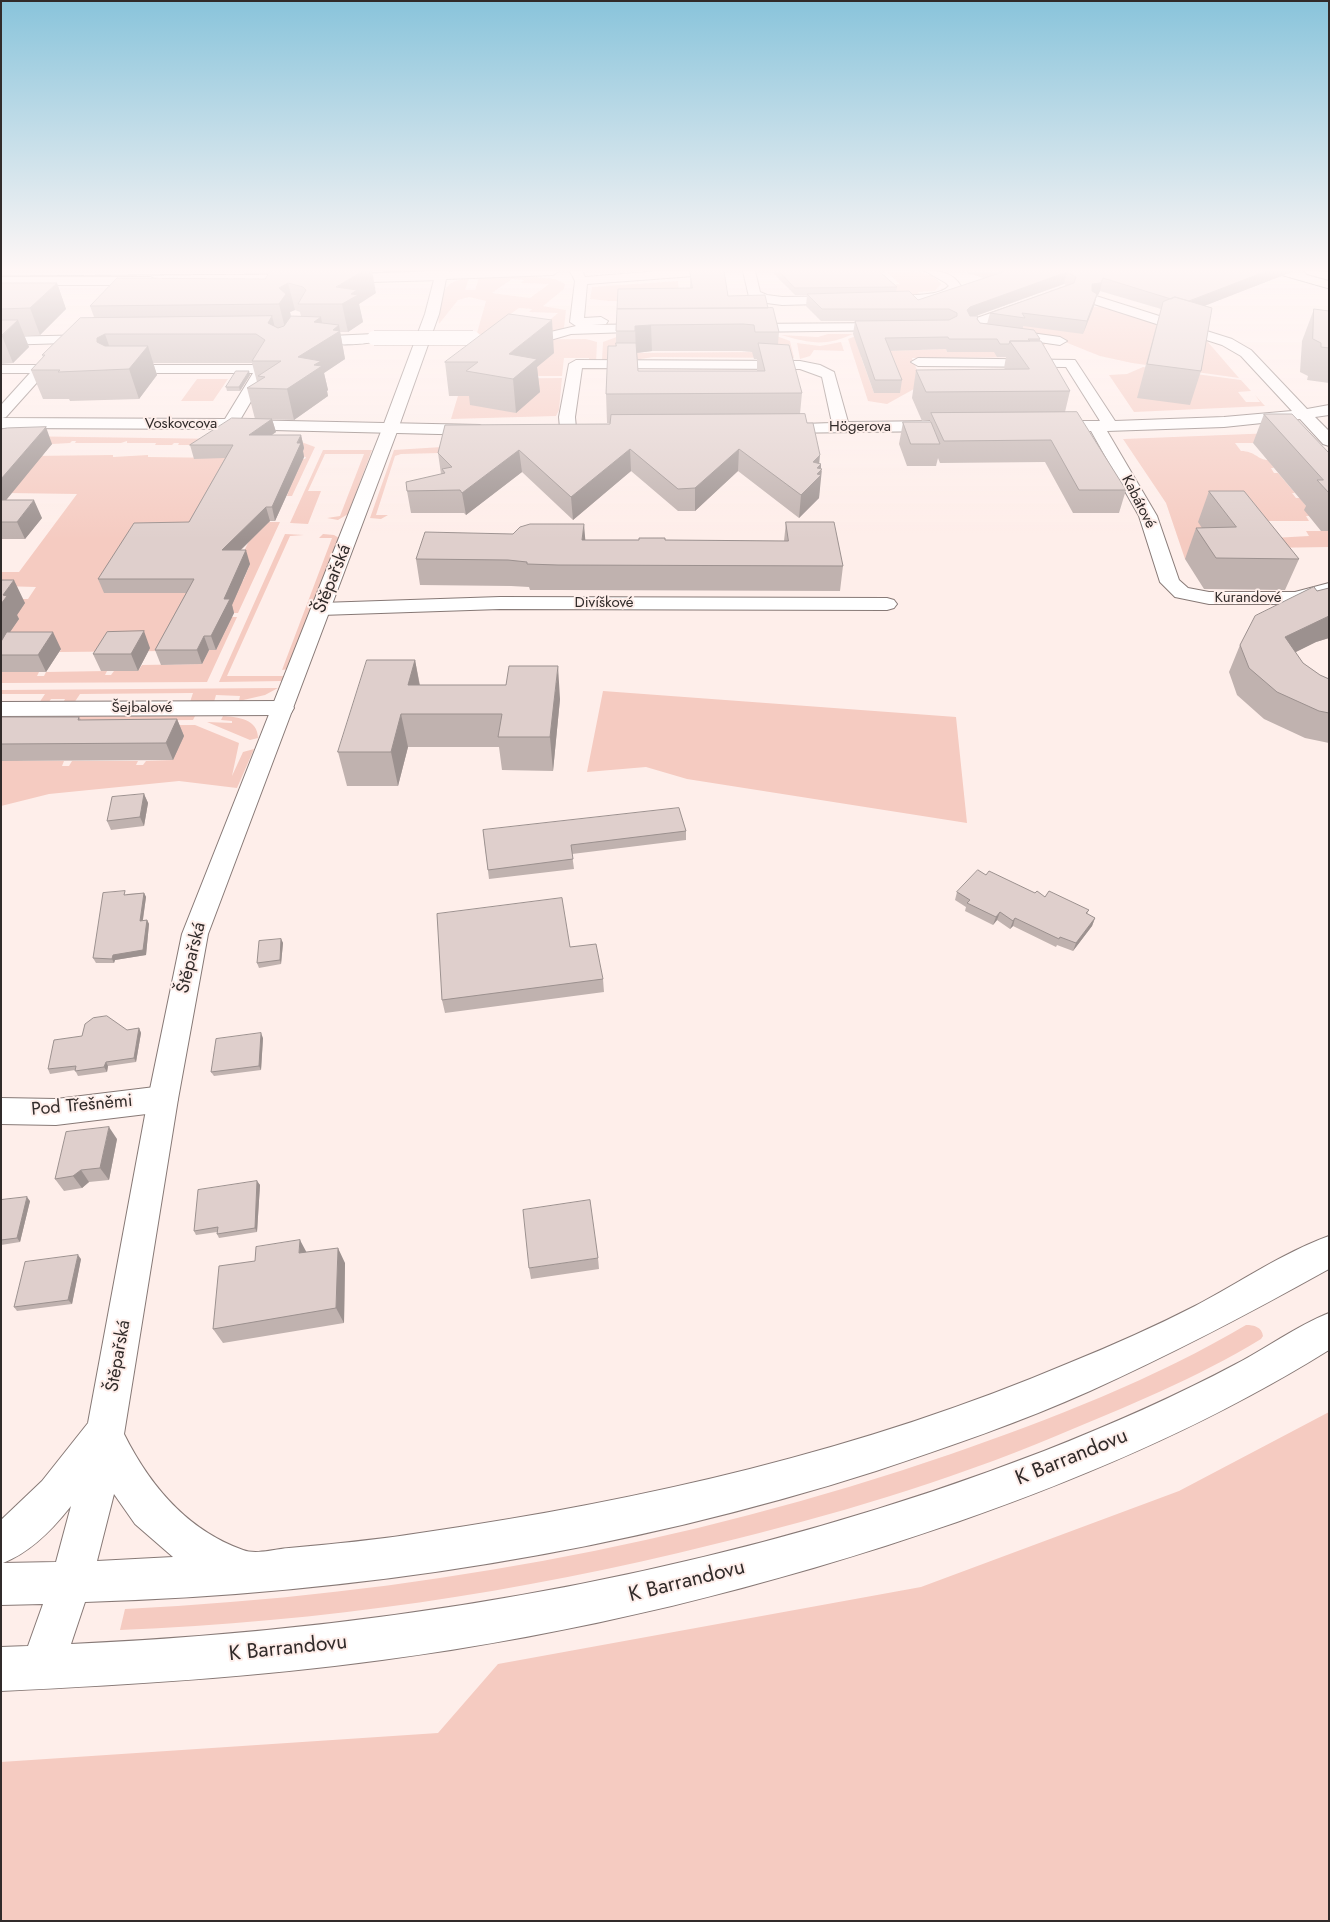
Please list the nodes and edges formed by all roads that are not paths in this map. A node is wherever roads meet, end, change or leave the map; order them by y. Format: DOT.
graph roads {
  1 [pos="415,361"];
  2 [pos="582,361"];
  3 [pos="743,361"];
  4 [pos="825,361"];
  5 [pos="1252,361"];
  6 [pos="918,362"];
  7 [pos="1070,362"];
  8 [pos="816,368"];
  9 [pos="1,369"];
  10 [pos="115,369"];
  11 [pos="1329,410"];
  12 [pos="1303,414"];
  13 [pos="2,420"];
  14 [pos="230,424"];
  15 [pos="959,426"];
  16 [pos="1037,426"];
  17 [pos="1103,426"];
  18 [pos="841,427"];
  19 [pos="568,428"];
  20 [pos="585,428"];
  21 [pos="759,428"];
  22 [pos="390,429"];
  23 [pos="549,429"];
  24 [pos="500,430"];
  25 [pos="1329,441"];
  26 [pos="1170,582"];
  27 [pos="1329,589"];
  28 [pos="887,604"];
  29 [pos="321,609"];
  30 [pos="283,708"];
  31 [pos="1,709"];
  32 [pos="162,1099"];
  33 [pos="1,1111"];
  34 [pos="1329,1251"];
  35 [pos="1329,1330"];
  36 [pos="104,1434"];
  37 [pos="1,1544"];
  38 [pos="246,1573"];
  39 [pos="71,1582"];
  40 [pos="1,1584"];
  41 [pos="42,1668"];
  42 [pos="1,1669"];
  1 -- 22 [label="street, Štěpařská"];
  2 -- 19 [label="street"];
  3 -- 8 [label="street"];
  4 -- 8 [label="street"];
  5 -- 12 [label="street"];
  6 -- 7 [label="street"];
  7 -- 17 [label="street, Kabátové"];
  8 -- 18 [label="street"];
  9 -- 13 [label="street"];
  10 -- 14 [label="street"];
  11 -- 12 [label="street"];
  12 -- 17 [label="street"];
  12 -- 25 [label="street"];
  13 -- 14 [label="street, Voskovcova"];
  14 -- 22 [label="street, Voskovcova"];
  15 -- 18 [label="street, Högerova"];
  16 -- 17 [label="street"];
  17 -- 26 [label="street, Kabátové"];
  18 -- 21 [label="street, Högerova"];
  19 -- 20 [label="street"];
  19 -- 23 [label="street"];
  22 -- 24 [label="street"];
  22 -- 29 [label="street, Štěpařská"];
  26 -- 27 [label="street, Kurandové"];
  28 -- 29 [label="street, Divíškové"];
  29 -- 30 [label="street, Štěpařská"];
  30 -- 31 [label="street, Šejbalové"];
  30 -- 32 [label="street, Štěpařská"];
  32 -- 33 [label="street, Pod Třešněmi"];
  32 -- 36 [label="street, Štěpařská"];
  34 -- 38 [label="street"];
  35 -- 41 [label="street, K Barrandovu"];
  36 -- 37 [label="street"];
  36 -- 38 [label="street"];
  36 -- 39 [label="street, Štěpařská"];
  38 -- 39 [label="street"];
  39 -- 40 [label="street"];
  39 -- 41 [label="street, Štěpařská"];
  41 -- 42 [label="street, K Barrandovu"];
}
